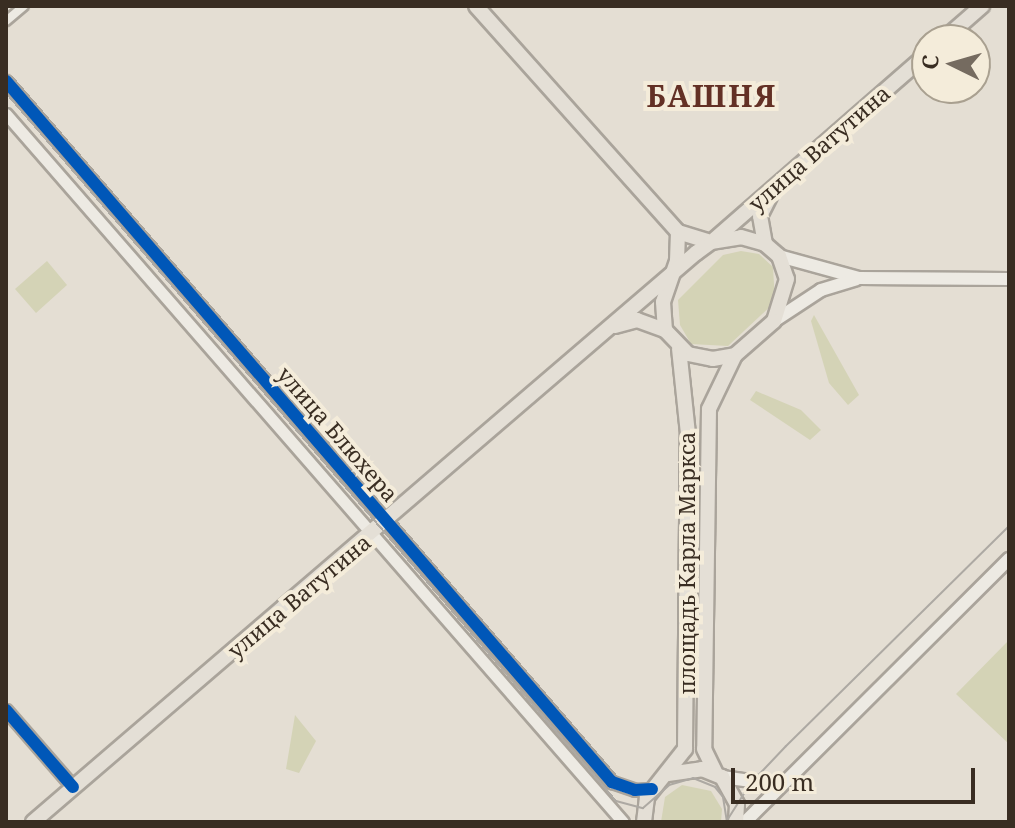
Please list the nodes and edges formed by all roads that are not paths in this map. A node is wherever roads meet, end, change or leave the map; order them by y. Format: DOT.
graph roads {
  1 [pos="24,6"];
  2 [pos="476,6"];
  3 [pos="982,6"];
  4 [pos="6,21"];
  5 [pos="961,24"];
  6 [pos="911,68"];
  7 [pos="6,81"];
  8 [pos="6,114"];
  9 [pos="774,188"];
  10 [pos="678,232"];
  11 [pos="711,242"];
  12 [pos="765,244"];
  13 [pos="779,256"];
  14 [pos="672,274"];
  15 [pos="859,278"];
  16 [pos="1009,279"];
  17 [pos="774,321"];
  18 [pos="607,329"];
  19 [pos="665,330"];
  20 [pos="679,348"];
  21 [pos="735,355"];
  22 [pos="387,522"];
  23 [pos="371,536"];
  24 [pos="1009,559"];
  25 [pos="6,710"];
  26 [pos="667,774"];
  27 [pos="718,774"];
  28 [pos="780,785"];
  29 [pos="73,787"];
  30 [pos="652,789"];
  31 [pos="33,822"];
  32 [pos="623,822"];
  33 [pos="644,822"];
  34 [pos="736,822"];
  35 [pos="745,822"];
  1 -- 4 [label="street"];
  2 -- 10 [label="main road"];
  3 -- 5 [label="main road"];
  6 -- 9 [label="main road, улица Ватутина"];
  7 -- 22 [label="street, улица Блюхера"];
  8 -- 23 [label="street, улица Блюхера"];
  9 -- 11 [label="main road, улица Ватутина"];
  9 -- 12 [label="main road"];
  10 -- 11 [label="main road"];
  10 -- 14 [label="main road"];
  11 -- 12 [label="main road"];
  11 -- 14 [label="main road"];
  12 -- 13 [label="main road, площадь Карла Маркса"];
  13 -- 15 [label="main road, площадь Карла Маркса"];
  13 -- 17 [label="main road"];
  14 -- 18 [label="main road, улица Ватутина"];
  14 -- 19 [label="main road"];
  15 -- 16 [label="main road, площадь Карла Маркса"];
  15 -- 17 [label="main road, площадь Карла Маркса"];
  17 -- 21 [label="main road, площадь Карла Маркса"];
  18 -- 19 [label="main road"];
  18 -- 22 [label="main road, улица Ватутина"];
  19 -- 20 [label="main road"];
  20 -- 21 [label="main road"];
  20 -- 26 [label="main road, площадь Карла Маркса"];
  21 -- 27 [label="main road, площадь Карла Маркса"];
  22 -- 23 [label="main road, улица Ватутина"];
  22 -- 30 [label="street, улица Блюхера"];
  23 -- 29 [label="main road, улица Ватутина"];
  23 -- 32 [label="street, улица Блюхера"];
  24 -- 28 [label="main road"];
  25 -- 29 [label="street"];
  26 -- 27 [label="main road"];
  26 -- 30 [label="main road, площадь Карла Маркса"];
  27 -- 28 [label="main road"];
  27 -- 34 [label="main road, площадь Карла Маркса"];
  28 -- 35 [label="main road"];
  29 -- 31 [label="main road, улица Ватутина"];
  30 -- 33 [label="main road"];
}
